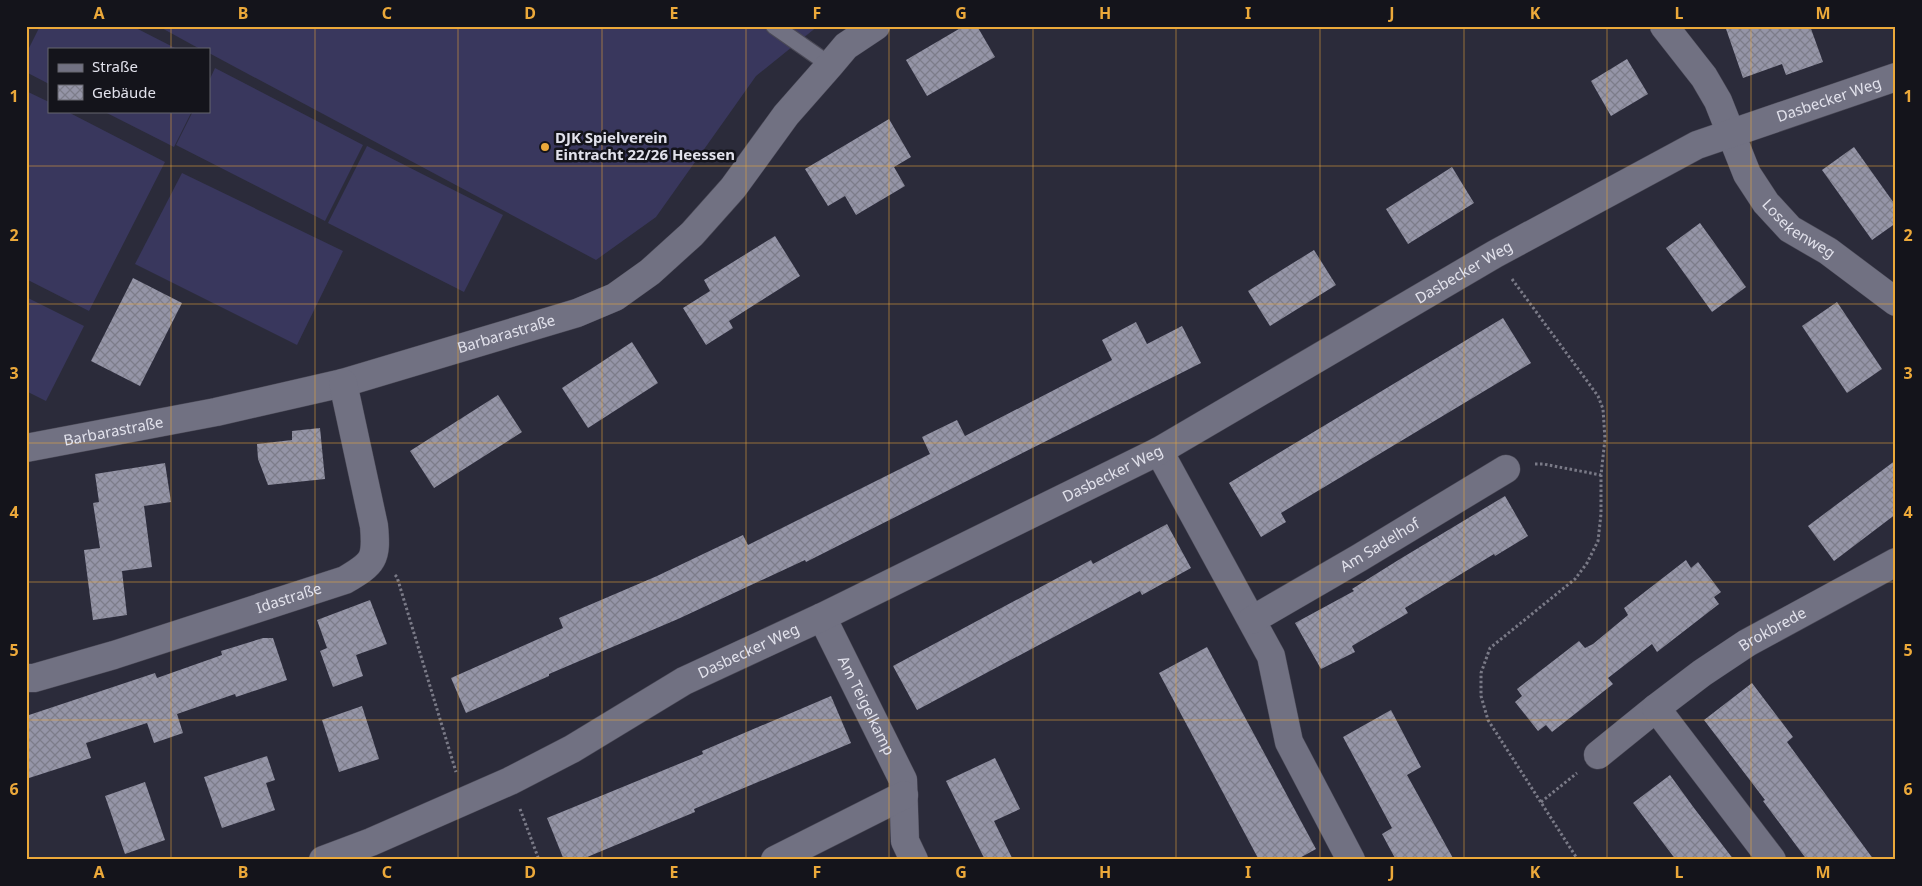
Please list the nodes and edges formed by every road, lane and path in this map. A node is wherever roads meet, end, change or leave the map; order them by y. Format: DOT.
graph roads {
  1 [pos="774,26"];
  2 [pos="876,26"];
  3 [pos="1664,26"];
  4 [pos="830,65"];
  5 [pos="1896,77"];
  6 [pos="1730,133"];
  7 [pos="1495,254"];
  8 [pos="1896,302"];
  9 [pos="343,383"];
  10 [pos="26,448"];
  11 [pos="1159,451"];
  12 [pos="1506,470"];
  13 [pos="1601,475"];
  14 [pos="374,557"];
  15 [pos="1896,562"];
  16 [pos="822,618"];
  17 [pos="1252,620"];
  18 [pos="26,678"];
  19 [pos="1656,708"];
  20 [pos="1598,755"];
  21 [pos="510,781"];
  22 [pos="904,795"];
  23 [pos="464,799"];
  24 [pos="1541,802"];
  25 [pos="373,851"];
  26 [pos="323,860"];
  27 [pos="539,860"];
  28 [pos="775,860"];
  29 [pos="914,860"];
  30 [pos="1351,860"];
  31 [pos="1578,860"];
  32 [pos="1772,860"];
  1 -- 4 [label="lane"];
  2 -- 4 [label="street, Barbarastraße"];
  3 -- 6 [label="street, Losekenweg"];
  4 -- 9 [label="street, Barbarastraße"];
  5 -- 6 [label="street, Dasbecker Weg"];
  6 -- 7 [label="street, Dasbecker Weg"];
  6 -- 8 [label="street, Losekenweg"];
  7 -- 11 [label="street, Dasbecker Weg"];
  7 -- 13 [label="path"];
  9 -- 10 [label="street, Barbarastraße"];
  9 -- 14 [label="street"];
  11 -- 16 [label="street, Dasbecker Weg"];
  11 -- 17 [label="street"];
  12 -- 13 [label="path"];
  12 -- 17 [label="street, Am Sadelhof"];
  13 -- 24 [label="path"];
  14 -- 18 [label="street, Idastraße"];
  14 -- 23 [label="path"];
  15 -- 19 [label="street, Brokbrede"];
  16 -- 21 [label="street, Dasbecker Weg"];
  16 -- 22 [label="street, Am Teigelkamp"];
  17 -- 30 [label="street"];
  19 -- 20 [label="street, Brokbrede"];
  19 -- 32 [label="street"];
  20 -- 24 [label="path"];
  21 -- 23 [label="street, Dasbecker Weg"];
  21 -- 27 [label="path"];
  22 -- 28 [label="street"];
  22 -- 29 [label="street, Am Teigelkamp"];
  23 -- 25 [label="street, Dasbecker Weg"];
  24 -- 31 [label="path"];
  25 -- 26 [label="street, Dasbecker Weg"];
}
